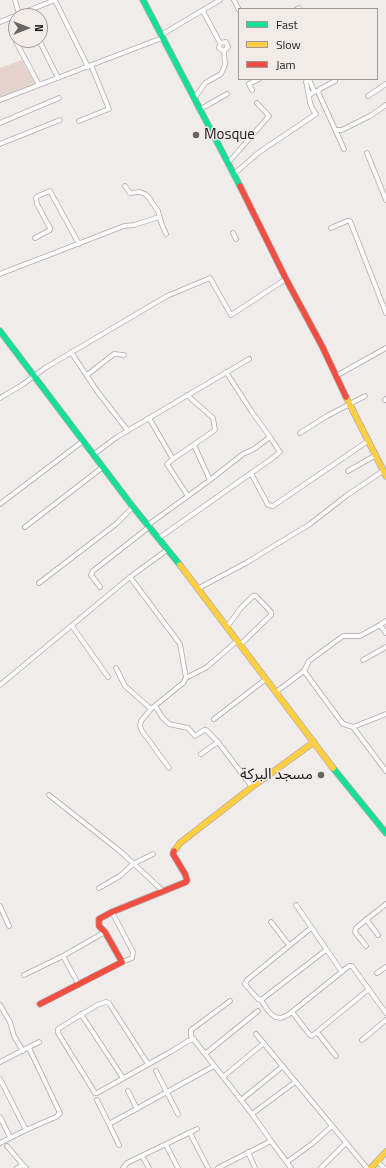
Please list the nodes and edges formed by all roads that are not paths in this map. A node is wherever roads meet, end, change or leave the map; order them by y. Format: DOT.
graph roads {
  1 [pos="143,0"];
  2 [pos="220,0"];
  3 [pos="39,8"];
  4 [pos="202,11"];
  5 [pos="162,37"];
  6 [pos="220,43"];
  7 [pos="19,48"];
  8 [pos="43,48"];
  9 [pos="224,51"];
  10 [pos="90,66"];
  11 [pos="58,78"];
  12 [pos="257,80"];
  13 [pos="307,80"];
  14 [pos="309,80"];
  15 [pos="335,81"];
  16 [pos="386,84"];
  17 [pos="38,85"];
  18 [pos="252,90"];
  19 [pos="316,91"];
  20 [pos="227,94"];
  21 [pos="309,96"];
  22 [pos="368,96"];
  23 [pos="59,98"];
  24 [pos="194,99"];
  25 [pos="0,100"];
  26 [pos="257,103"];
  27 [pos="386,105"];
  28 [pos="199,110"];
  29 [pos="60,120"];
  30 [pos="80,121"];
  31 [pos="0,123"];
  32 [pos="336,130"];
  33 [pos="0,144"];
  34 [pos="344,149"];
  35 [pos="367,153"];
  36 [pos="228,163"];
  37 [pos="234,174"];
  38 [pos="125,186"];
  39 [pos="386,200"];
  40 [pos="159,216"];
  41 [pos="331,228"];
  42 [pos="233,233"];
  43 [pos="166,234"];
  44 [pos="35,238"];
  45 [pos="236,239"];
  46 [pos="79,244"];
  47 [pos="0,274"];
  48 [pos="286,279"];
  49 [pos="386,313"];
  50 [pos="0,331"];
  51 [pos="386,348"];
  52 [pos="71,352"];
  53 [pos="124,355"];
  54 [pos="249,359"];
  55 [pos="226,372"];
  56 [pos="87,375"];
  57 [pos="34,376"];
  58 [pos="336,376"];
  59 [pos="187,395"];
  60 [pos="365,396"];
  61 [pos="0,398"];
  62 [pos="350,404"];
  63 [pos="149,418"];
  64 [pos="128,431"];
  65 [pos="300,433"];
  66 [pos="270,437"];
  67 [pos="83,441"];
  68 [pos="368,441"];
  69 [pos="194,445"];
  70 [pos="93,455"];
  71 [pos="376,455"];
  72 [pos="173,459"];
  73 [pos="103,467"];
  74 [pos="348,471"];
  75 [pos="250,473"];
  76 [pos="385,474"];
  77 [pos="210,480"];
  78 [pos="188,496"];
  79 [pos="0,504"];
  80 [pos="133,507"];
  81 [pos="148,526"];
  82 [pos="25,527"];
  83 [pos="159,538"];
  84 [pos="167,550"];
  85 [pos="130,577"];
  86 [pos="39,583"];
  87 [pos="100,587"];
  88 [pos="197,589"];
  89 [pos="386,621"];
  90 [pos="380,625"];
  91 [pos="72,626"];
  92 [pos="227,627"];
  93 [pos="386,633"];
  94 [pos="238,643"];
  95 [pos="386,647"];
  96 [pos="363,660"];
  97 [pos="116,668"];
  98 [pos="304,671"];
  99 [pos="108,677"];
  100 [pos="186,678"];
  101 [pos="266,679"];
  102 [pos="0,685"];
  103 [pos="276,692"];
  104 [pos="156,707"];
  105 [pos="151,709"];
  106 [pos="386,714"];
  107 [pos="214,719"];
  108 [pos="353,727"];
  109 [pos="218,742"];
  110 [pos="314,742"];
  111 [pos="201,754"];
  112 [pos="168,768"];
  113 [pos="386,772"];
  114 [pos="252,787"];
  115 [pos="49,795"];
  116 [pos="386,833"];
  117 [pos="153,854"];
  118 [pos="133,864"];
  119 [pos="99,888"];
  120 [pos="163,891"];
  121 [pos="386,904"];
  122 [pos="296,905"];
  123 [pos="0,906"];
  124 [pos="112,912"];
  125 [pos="366,919"];
  126 [pos="271,922"];
  127 [pos="9,926"];
  128 [pos="311,928"];
  129 [pos="105,932"];
  130 [pos="378,935"];
  131 [pos="289,946"];
  132 [pos="366,946"];
  133 [pos="326,950"];
  134 [pos="63,956"];
  135 [pos="122,962"];
  136 [pos="386,966"];
  137 [pos="342,972"];
  138 [pos="378,973"];
  139 [pos="24,974"];
  140 [pos="79,985"];
  141 [pos="369,989"];
  142 [pos="230,1000"];
  143 [pos="261,1000"];
  144 [pos="40,1004"];
  145 [pos="0,1005"];
  146 [pos="258,1011"];
  147 [pos="292,1012"];
  148 [pos="386,1013"];
  149 [pos="81,1014"];
  150 [pos="386,1020"];
  151 [pos="317,1032"];
  152 [pos="256,1034"];
  153 [pos="194,1040"];
  154 [pos="362,1040"];
  155 [pos="39,1042"];
  156 [pos="264,1043"];
  157 [pos="29,1048"];
  158 [pos="23,1051"];
  159 [pos="205,1054"];
  160 [pos="336,1056"];
  161 [pos="0,1062"];
  162 [pos="148,1064"];
  163 [pos="214,1066"];
  164 [pos="283,1066"];
  165 [pos="156,1070"];
  166 [pos="223,1077"];
  167 [pos="0,1078"];
  168 [pos="123,1078"];
  169 [pos="296,1082"];
  170 [pos="128,1091"];
  171 [pos="168,1092"];
  172 [pos="97,1100"];
  173 [pos="241,1100"];
  174 [pos="137,1109"];
  175 [pos="178,1114"];
  176 [pos="252,1114"];
  177 [pos="0,1117"];
  178 [pos="110,1124"];
  179 [pos="332,1126"];
  180 [pos="197,1129"];
  181 [pos="26,1130"];
  182 [pos="190,1133"];
  183 [pos="10,1137"];
  184 [pos="271,1141"];
  185 [pos="0,1143"];
  186 [pos="346,1143"];
  187 [pos="166,1144"];
  188 [pos="119,1145"];
  189 [pos="7,1146"];
  190 [pos="248,1152"];
  191 [pos="386,1152"];
  192 [pos="142,1156"];
  193 [pos="377,1161"];
  194 [pos="287,1162"];
  195 [pos="24,1167"];
  196 [pos="17,1168"];
  197 [pos="123,1168"];
  198 [pos="149,1168"];
  199 [pos="178,1168"];
  200 [pos="208,1168"];
  201 [pos="218,1168"];
  202 [pos="255,1168"];
  203 [pos="291,1168"];
  204 [pos="321,1168"];
  205 [pos="367,1168"];
  206 [pos="371,1168"];
  207 [pos="384,1168"];
  1 -- 5 [label="street"];
  2 -- 4 [label="street"];
  3 -- 10 [label="street"];
  4 -- 5 [label="street"];
  4 -- 6 [label="street"];
  5 -- 10 [label="street"];
  5 -- 24 [label="street"];
  6 -- 9 [label="street"];
  6 -- 9 [label="street"];
  7 -- 17 [label="street"];
  8 -- 11 [label="street"];
  9 -- 24 [label="street"];
  10 -- 11 [label="street"];
  10 -- 30 [label="street"];
  11 -- 17 [label="street"];
  12 -- 18 [label="street"];
  13 -- 21 [label="street"];
  14 -- 19 [label="street"];
  15 -- 19 [label="street"];
  16 -- 22 [label="street"];
  17 -- 25 [label="street"];
  19 -- 21 [label="street"];
  19 -- 32 [label="street"];
  20 -- 28 [label="street"];
  21 -- 37 [label="street"];
  23 -- 31 [label="street"];
  24 -- 28 [label="street"];
  26 -- 36 [label="street"];
  27 -- 32 [label="street"];
  28 -- 36 [label="street"];
  29 -- 33 [label="street"];
  32 -- 34 [label="street"];
  35 -- 39 [label="street"];
  36 -- 37 [label="street"];
  37 -- 48 [label="street"];
  38 -- 40 [label="street"];
  40 -- 43 [label="street"];
  40 -- 46 [label="street"];
  41 -- 49 [label="street"];
  42 -- 45 [label="street"];
  44 -- 46 [label="street"];
  46 -- 47 [label="street"];
  48 -- 52 [label="street"];
  48 -- 58 [label="street"];
  50 -- 57 [label="street"];
  51 -- 58 [label="street"];
  52 -- 56 [label="street"];
  52 -- 57 [label="street"];
  53 -- 56 [label="street"];
  54 -- 55 [label="street"];
  55 -- 59 [label="street"];
  55 -- 66 [label="street"];
  56 -- 64 [label="street"];
  57 -- 61 [label="street"];
  57 -- 67 [label="street"];
  58 -- 62 [label="street"];
  59 -- 63 [label="street"];
  59 -- 69 [label="street"];
  60 -- 62 [label="street"];
  62 -- 65 [label="street"];
  62 -- 68 [label="street"];
  63 -- 64 [label="street"];
  63 -- 72 [label="street"];
  64 -- 70 [label="street"];
  66 -- 75 [label="street"];
  66 -- 77 [label="street"];
  67 -- 70 [label="street"];
  67 -- 79 [label="street"];
  68 -- 71 [label="street"];
  68 -- 75 [label="street"];
  69 -- 72 [label="street"];
  69 -- 77 [label="street"];
  70 -- 73 [label="street"];
  71 -- 74 [label="street"];
  71 -- 76 [label="street"];
  72 -- 78 [label="street"];
  73 -- 80 [label="street"];
  73 -- 82 [label="street"];
  75 -- 83 [label="street"];
  76 -- 88 [label="street"];
  77 -- 78 [label="street"];
  78 -- 81 [label="street"];
  80 -- 81 [label="street"];
  80 -- 86 [label="street"];
  81 -- 83 [label="street"];
  81 -- 87 [label="street"];
  83 -- 84 [label="street"];
  84 -- 85 [label="street"];
  84 -- 88 [label="street"];
  85 -- 91 [label="street"];
  85 -- 100 [label="street"];
  88 -- 92 [label="street"];
  89 -- 90 [label="street"];
  90 -- 93 [label="street"];
  90 -- 98 [label="street"];
  91 -- 99 [label="street"];
  91 -- 102 [label="street"];
  92 -- 94 [label="street"];
  92 -- 94 [label="street"];
  94 -- 100 [label="street"];
  94 -- 101 [label="street"];
  95 -- 96 [label="street"];
  97 -- 105 [label="street"];
  98 -- 103 [label="street"];
  98 -- 108 [label="street"];
  100 -- 104 [label="street"];
  101 -- 103 [label="street"];
  101 -- 107 [label="street"];
  103 -- 110 [label="street"];
  104 -- 105 [label="street"];
  104 -- 109 [label="street"];
  105 -- 112 [label="street"];
  106 -- 108 [label="street"];
  108 -- 113 [label="street"];
  109 -- 111 [label="street"];
  109 -- 114 [label="street"];
  110 -- 114 [label="street"];
  110 -- 116 [label="street"];
  114 -- 120 [label="street"];
  115 -- 118 [label="street"];
  117 -- 118 [label="street"];
  118 -- 119 [label="street"];
  118 -- 120 [label="street"];
  120 -- 124 [label="street"];
  121 -- 125 [label="street"];
  122 -- 128 [label="street"];
  123 -- 127 [label="street"];
  124 -- 129 [label="street"];
  124 -- 135 [label="street"];
  125 -- 130 [label="street"];
  125 -- 132 [label="street"];
  126 -- 131 [label="street"];
  128 -- 131 [label="street"];
  128 -- 133 [label="street"];
  129 -- 134 [label="street"];
  129 -- 135 [label="street"];
  131 -- 143 [label="street"];
  133 -- 137 [label="street"];
  133 -- 143 [label="street"];
  134 -- 139 [label="street"];
  134 -- 140 [label="street"];
  135 -- 140 [label="street"];
  136 -- 138 [label="street"];
  137 -- 141 [label="street"];
  137 -- 147 [label="street"];
  140 -- 144 [label="street"];
  141 -- 148 [label="street"];
  141 -- 151 [label="street"];
  142 -- 153 [label="street"];
  143 -- 147 [label="street"];
  145 -- 158 [label="street"];
  146 -- 159 [label="street"];
  147 -- 151 [label="street"];
  149 -- 162 [label="street"];
  149 -- 168 [label="street"];
  149 -- 168 [label="street"];
  150 -- 154 [label="street"];
  151 -- 160 [label="street"];
  152 -- 156 [label="street"];
  153 -- 159 [label="street"];
  153 -- 162 [label="street"];
  155 -- 157 [label="street"];
  156 -- 164 [label="street"];
  156 -- 166 [label="street"];
  157 -- 158 [label="street"];
  157 -- 181 [label="street"];
  158 -- 161 [label="street"];
  159 -- 163 [label="street"];
  162 -- 168 [label="street"];
  163 -- 166 [label="street"];
  163 -- 171 [label="street"];
  164 -- 169 [label="street"];
  164 -- 173 [label="street"];
  165 -- 171 [label="street"];
  166 -- 173 [label="street"];
  167 -- 181 [label="street"];
  169 -- 176 [label="street"];
  169 -- 179 [label="street"];
  170 -- 174 [label="street"];
  171 -- 174 [label="street"];
  171 -- 175 [label="street"];
  172 -- 178 [label="street"];
  173 -- 176 [label="street"];
  174 -- 178 [label="street"];
  176 -- 184 [label="street"];
  177 -- 183 [label="street"];
  178 -- 188 [label="street"];
  179 -- 186 [label="street"];
  179 -- 194 [label="street"];
  180 -- 182 [label="street"];
  181 -- 183 [label="street"];
  182 -- 187 [label="street"];
  182 -- 200 [label="street"];
  183 -- 185 [label="street"];
  184 -- 190 [label="street"];
  184 -- 194 [label="street"];
  186 -- 204 [label="street"];
  186 -- 205 [label="street"];
  187 -- 192 [label="street"];
  187 -- 199 [label="street"];
  189 -- 195 [label="street"];
  190 -- 201 [label="street"];
  190 -- 202 [label="street"];
  191 -- 193 [label="street"];
  192 -- 197 [label="street"];
  192 -- 198 [label="street"];
  193 -- 206 [label="street"];
  193 -- 207 [label="street"];
  194 -- 203 [label="street"];
  195 -- 196 [label="street"];
}
